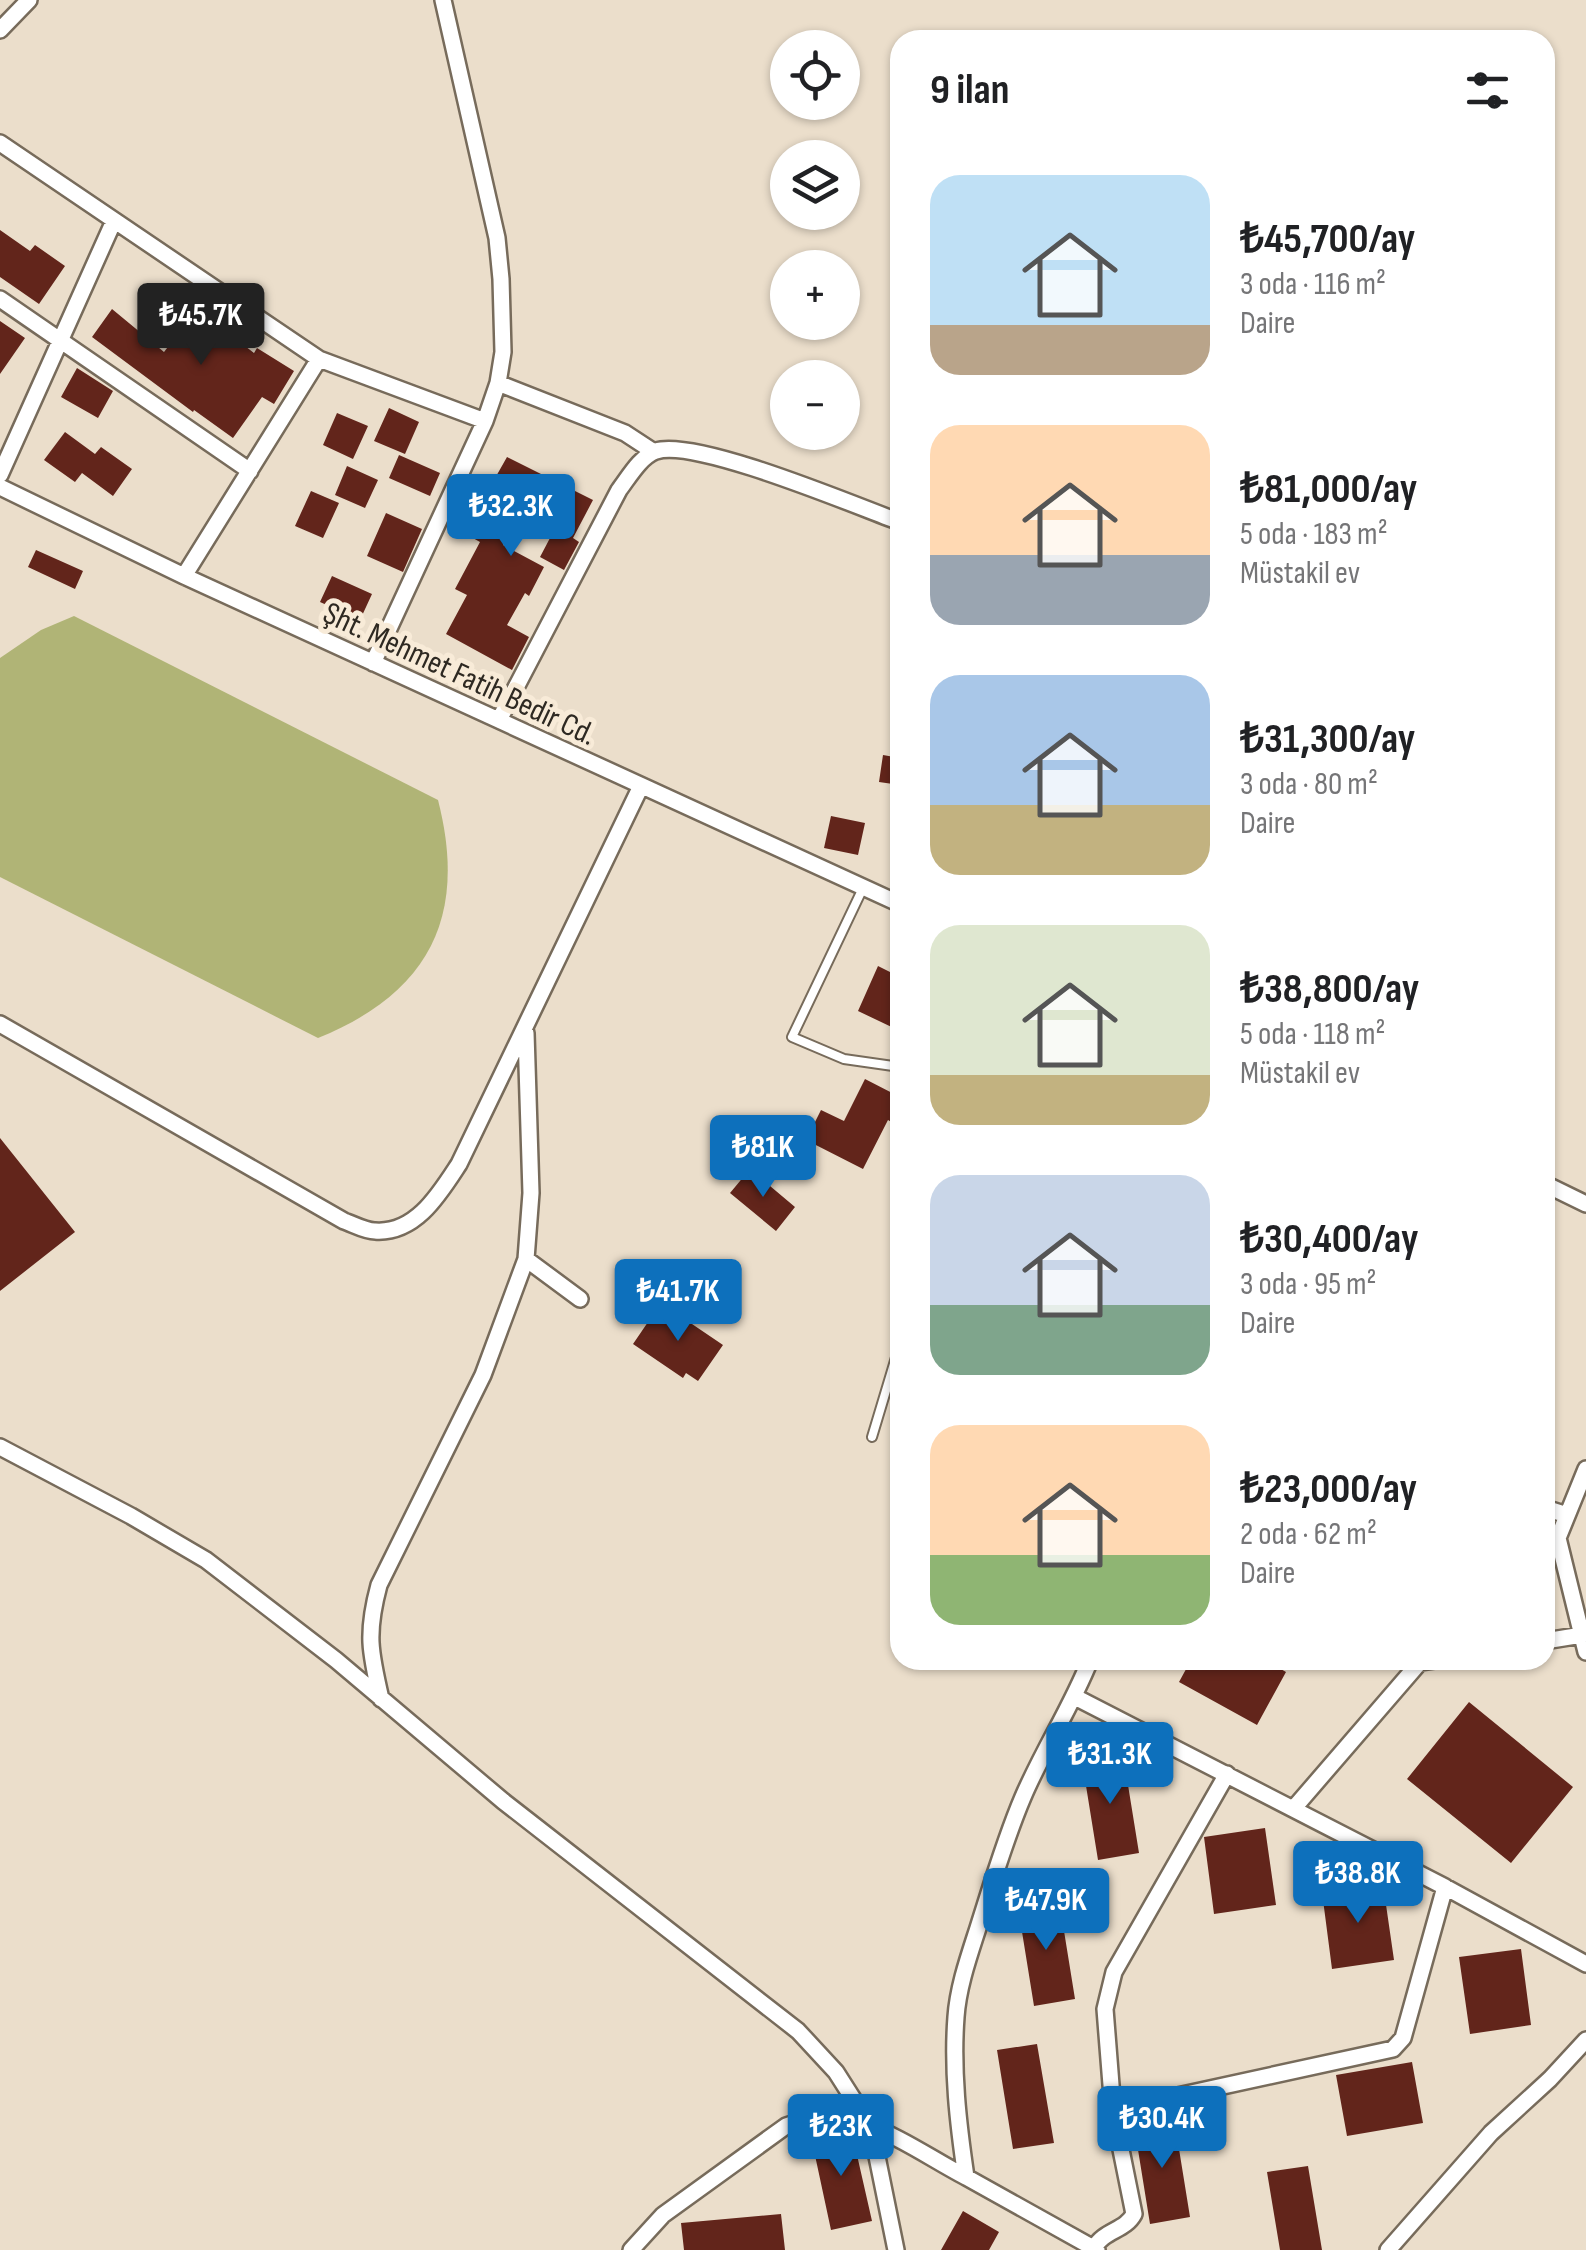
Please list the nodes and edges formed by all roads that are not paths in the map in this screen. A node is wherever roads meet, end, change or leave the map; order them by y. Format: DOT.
graph roads {
  1 [pos="29,0"];
  2 [pos="443,0"];
  3 [pos="0,30"];
  4 [pos="0,144"];
  5 [pos="114,223"];
  6 [pos="0,299"];
  7 [pos="60,341"];
  8 [pos="319,359"];
  9 [pos="498,383"];
  10 [pos="485,421"];
  11 [pos="654,452"];
  12 [pos="250,472"];
  13 [pos="0,474"];
  14 [pos="2,494"];
  15 [pos="890,518"];
  16 [pos="184,576"];
  17 [pos="373,663"];
  18 [pos="499,720"];
  19 [pos="641,786"];
  20 [pos="862,888"];
  21 [pos="890,900"];
  22 [pos="0,1024"];
  23 [pos="526,1031"];
  24 [pos="890,1066"];
  25 [pos="1555,1189"];
  26 [pos="1586,1204"];
  27 [pos="526,1259"];
  28 [pos="580,1299"];
  29 [pos="890,1377"];
  30 [pos="872,1437"];
  31 [pos="0,1447"];
  32 [pos="1586,1469"];
  33 [pos="1555,1512"];
  34 [pos="1567,1516"];
  35 [pos="1582,1635"];
  36 [pos="1555,1639"];
  37 [pos="1586,1652"];
  38 [pos="1086,1670"];
  39 [pos="1413,1670"];
  40 [pos="1076,1698"];
  41 [pos="381,1699"];
  42 [pos="1227,1774"];
  43 [pos="1294,1808"];
  44 [pos="1445,1887"];
  45 [pos="1586,1964"];
  46 [pos="1586,2040"];
  47 [pos="1112,2110"];
  48 [pos="871,2126"];
  49 [pos="966,2177"];
  50 [pos="1095,2249"];
  51 [pos="631,2250"];
  52 [pos="896,2250"];
  53 [pos="1388,2250"];
  1 -- 3 [label="street"];
  2 -- 9 [label="street"];
  4 -- 5 [label="street"];
  5 -- 7 [label="street"];
  5 -- 8 [label="street"];
  6 -- 7 [label="street"];
  7 -- 12 [label="street"];
  7 -- 13 [label="street"];
  8 -- 10 [label="street"];
  8 -- 12 [label="street"];
  9 -- 10 [label="street"];
  9 -- 11 [label="street"];
  10 -- 17 [label="street"];
  11 -- 15 [label="street"];
  11 -- 18 [label="street"];
  12 -- 16 [label="street"];
  14 -- 16 [label="street, Şht. Mehmet Fatih Bedir Cd."];
  16 -- 17 [label="street, Şht. Mehmet Fatih Bedir Cd."];
  17 -- 18 [label="street, Şht. Mehmet Fatih Bedir Cd."];
  18 -- 19 [label="street, Şht. Mehmet Fatih Bedir Cd."];
  19 -- 20 [label="street, Şht. Mehmet Fatih Bedir Cd."];
  19 -- 23 [label="street"];
  20 -- 21 [label="street, Şht. Mehmet Fatih Bedir Cd."];
  20 -- 24 [label="lane"];
  22 -- 23 [label="street"];
  23 -- 27 [label="street"];
  25 -- 26 [label="street"];
  27 -- 28 [label="street"];
  27 -- 41 [label="street"];
  29 -- 30 [label="lane"];
  31 -- 41 [label="street"];
  32 -- 34 [label="street"];
  33 -- 34 [label="street"];
  34 -- 35 [label="street"];
  35 -- 36 [label="street"];
  35 -- 37 [label="street"];
  38 -- 40 [label="street"];
  39 -- 43 [label="street"];
  40 -- 42 [label="street"];
  40 -- 49 [label="street"];
  41 -- 48 [label="street"];
  42 -- 43 [label="street"];
  42 -- 47 [label="street"];
  43 -- 44 [label="street"];
  44 -- 45 [label="street"];
  44 -- 47 [label="street"];
  46 -- 53 [label="street"];
  47 -- 50 [label="street"];
  48 -- 49 [label="street"];
  48 -- 51 [label="street"];
  48 -- 52 [label="street"];
  49 -- 50 [label="street"];
}
